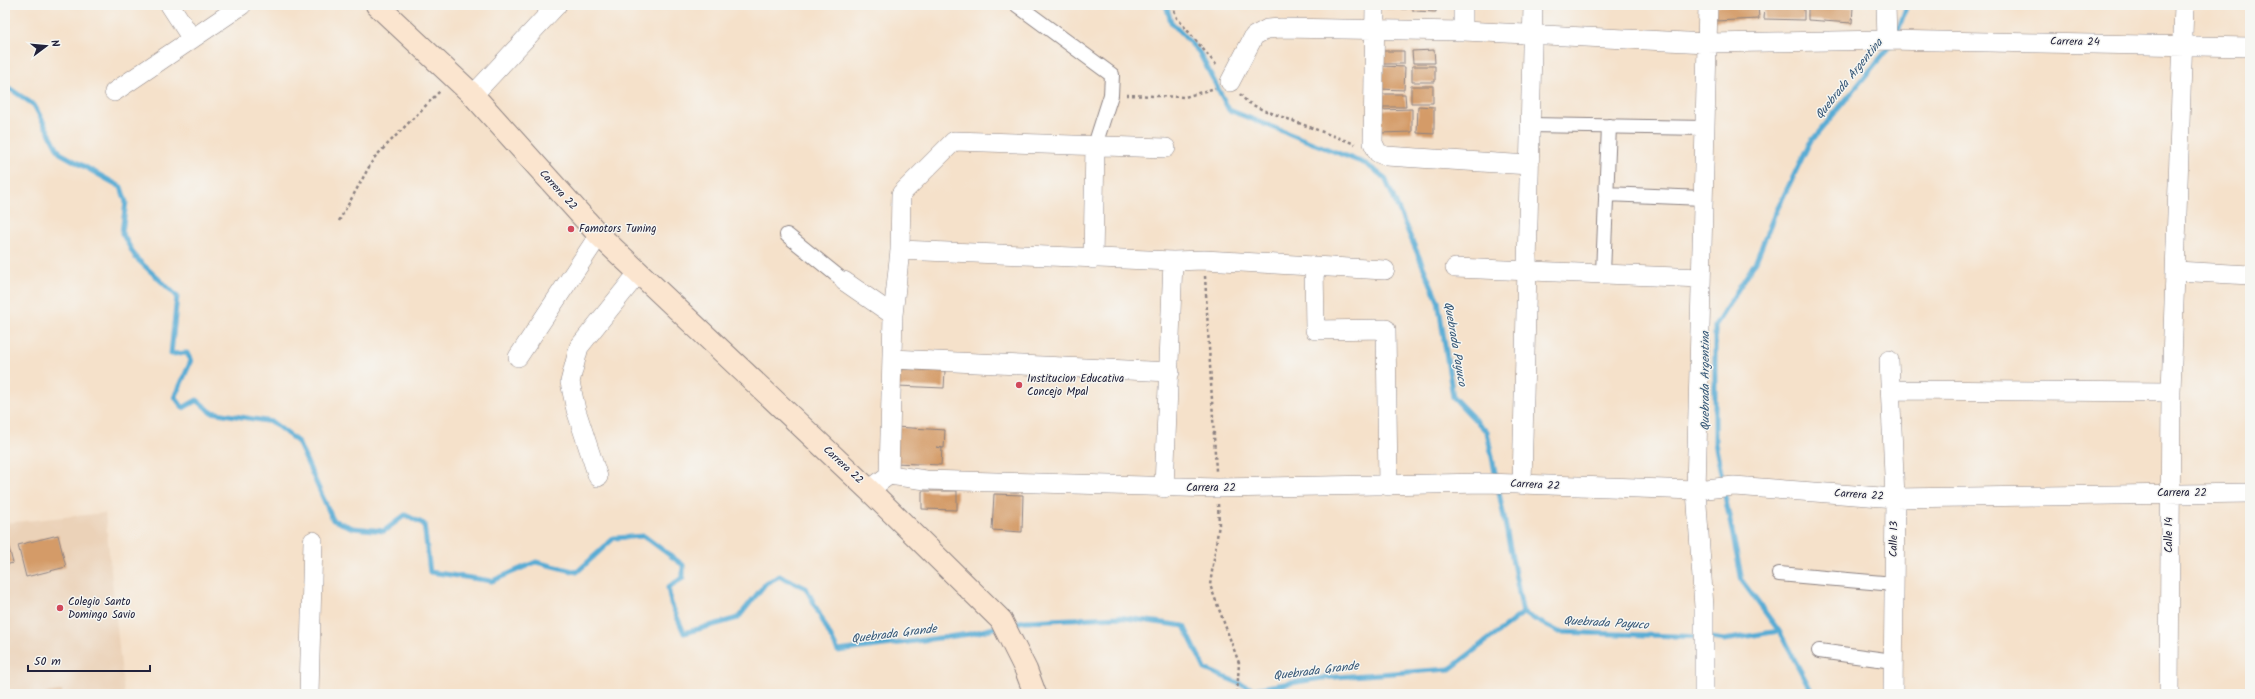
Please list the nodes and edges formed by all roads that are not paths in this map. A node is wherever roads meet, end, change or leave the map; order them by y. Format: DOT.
graph roads {
  1 [pos="170,5"];
  2 [pos="242,5"];
  3 [pos="377,5"];
  4 [pos="557,5"];
  5 [pos="1017,5"];
  6 [pos="1375,5"];
  7 [pos="1463,5"];
  8 [pos="1533,5"];
  9 [pos="1708,5"];
  10 [pos="1886,5"];
  11 [pos="2184,5"];
  12 [pos="1375,29"];
  13 [pos="1463,31"];
  14 [pos="1532,35"];
  15 [pos="192,39"];
  16 [pos="1893,40"];
  17 [pos="1707,43"];
  18 [pos="2183,45"];
  19 [pos="2250,47"];
  20 [pos="1224,84"];
  21 [pos="114,92"];
  22 [pos="473,95"];
  23 [pos="1530,125"];
  24 [pos="1609,126"];
  25 [pos="1705,128"];
  26 [pos="1095,145"];
  27 [pos="1166,148"];
  28 [pos="1529,164"];
  29 [pos="1606,194"];
  30 [pos="1703,198"];
  31 [pos="599,235"];
  32 [pos="787,235"];
  33 [pos="900,250"];
  34 [pos="1093,259"];
  35 [pos="1173,261"];
  36 [pos="1314,266"];
  37 [pos="1455,268"];
  38 [pos="1385,270"];
  39 [pos="1527,270"];
  40 [pos="2176,271"];
  41 [pos="639,272"];
  42 [pos="1603,273"];
  43 [pos="2250,275"];
  44 [pos="1701,278"];
  45 [pos="844,281"];
  46 [pos="893,315"];
  47 [pos="518,357"];
  48 [pos="892,359"];
  49 [pos="1889,360"];
  50 [pos="1170,372"];
  51 [pos="1891,390"];
  52 [pos="2163,392"];
  53 [pos="889,475"];
  54 [pos="598,477"];
  55 [pos="1515,484"];
  56 [pos="1388,486"];
  57 [pos="1164,488"];
  58 [pos="869,490"];
  59 [pos="1696,490"];
  60 [pos="2169,493"];
  61 [pos="2250,493"];
  62 [pos="1895,498"];
  63 [pos="313,541"];
  64 [pos="1779,574"];
  65 [pos="1894,584"];
  66 [pos="1819,651"];
  67 [pos="1893,661"];
  68 [pos="309,694"];
  69 [pos="1035,694"];
  70 [pos="1704,694"];
  71 [pos="1893,694"];
  72 [pos="2169,694"];
  1 -- 15 [label="street"];
  2 -- 15 [label="street"];
  3 -- 22 [label="main road, Carrera 22"];
  4 -- 22 [label="street"];
  5 -- 26 [label="street"];
  6 -- 12 [label="street"];
  7 -- 13 [label="street"];
  8 -- 14 [label="street"];
  9 -- 17 [label="street"];
  10 -- 16 [label="street"];
  11 -- 18 [label="street, Calle 14"];
  12 -- 13 [label="street, Carrera 24"];
  12 -- 20 [label="street, Carrera 24"];
  12 -- 28 [label="street"];
  13 -- 14 [label="street, Carrera 24"];
  14 -- 17 [label="street, Carrera 24"];
  14 -- 23 [label="street"];
  15 -- 21 [label="street"];
  16 -- 17 [label="street, Carrera 24"];
  16 -- 18 [label="street, Carrera 24"];
  17 -- 25 [label="street"];
  18 -- 19 [label="street, Carrera 24"];
  18 -- 40 [label="street, Calle 14"];
  22 -- 31 [label="main road, Carrera 22"];
  23 -- 24 [label="street"];
  23 -- 28 [label="street"];
  24 -- 25 [label="street"];
  24 -- 29 [label="street"];
  25 -- 30 [label="street"];
  26 -- 27 [label="street"];
  26 -- 33 [label="street"];
  26 -- 34 [label="street"];
  28 -- 39 [label="street"];
  29 -- 30 [label="street"];
  29 -- 42 [label="street"];
  30 -- 44 [label="street"];
  31 -- 41 [label="main road, Carrera 22"];
  31 -- 47 [label="street"];
  32 -- 45 [label="street"];
  33 -- 34 [label="street"];
  33 -- 46 [label="street"];
  34 -- 35 [label="street"];
  35 -- 36 [label="street"];
  35 -- 50 [label="street"];
  36 -- 38 [label="street"];
  36 -- 56 [label="street"];
  37 -- 39 [label="street"];
  39 -- 42 [label="street"];
  39 -- 55 [label="street"];
  40 -- 43 [label="street"];
  40 -- 52 [label="street, Calle 14"];
  41 -- 54 [label="street"];
  41 -- 58 [label="main road, Carrera 22"];
  42 -- 44 [label="street"];
  44 -- 59 [label="street"];
  45 -- 46 [label="street"];
  46 -- 48 [label="street"];
  48 -- 50 [label="street"];
  48 -- 53 [label="street"];
  49 -- 51 [label="street, Calle 13"];
  50 -- 57 [label="street"];
  51 -- 52 [label="street"];
  51 -- 62 [label="street, Calle 13"];
  52 -- 60 [label="street, Calle 14"];
  53 -- 57 [label="street, Carrera 22"];
  53 -- 58 [label="street, Carrera 22"];
  55 -- 56 [label="street, Carrera 22"];
  55 -- 59 [label="street, Carrera 22"];
  56 -- 57 [label="street, Carrera 22"];
  58 -- 69 [label="main road"];
  59 -- 62 [label="street, Carrera 22"];
  59 -- 70 [label="street"];
  60 -- 61 [label="street, Carrera 22"];
  60 -- 62 [label="street, Carrera 22"];
  60 -- 72 [label="street, Calle 14"];
  62 -- 65 [label="street, Calle 13"];
  63 -- 68 [label="street"];
  64 -- 65 [label="street"];
  65 -- 67 [label="street, Calle 13"];
  66 -- 67 [label="street"];
  67 -- 71 [label="street, Calle 13"];
}
